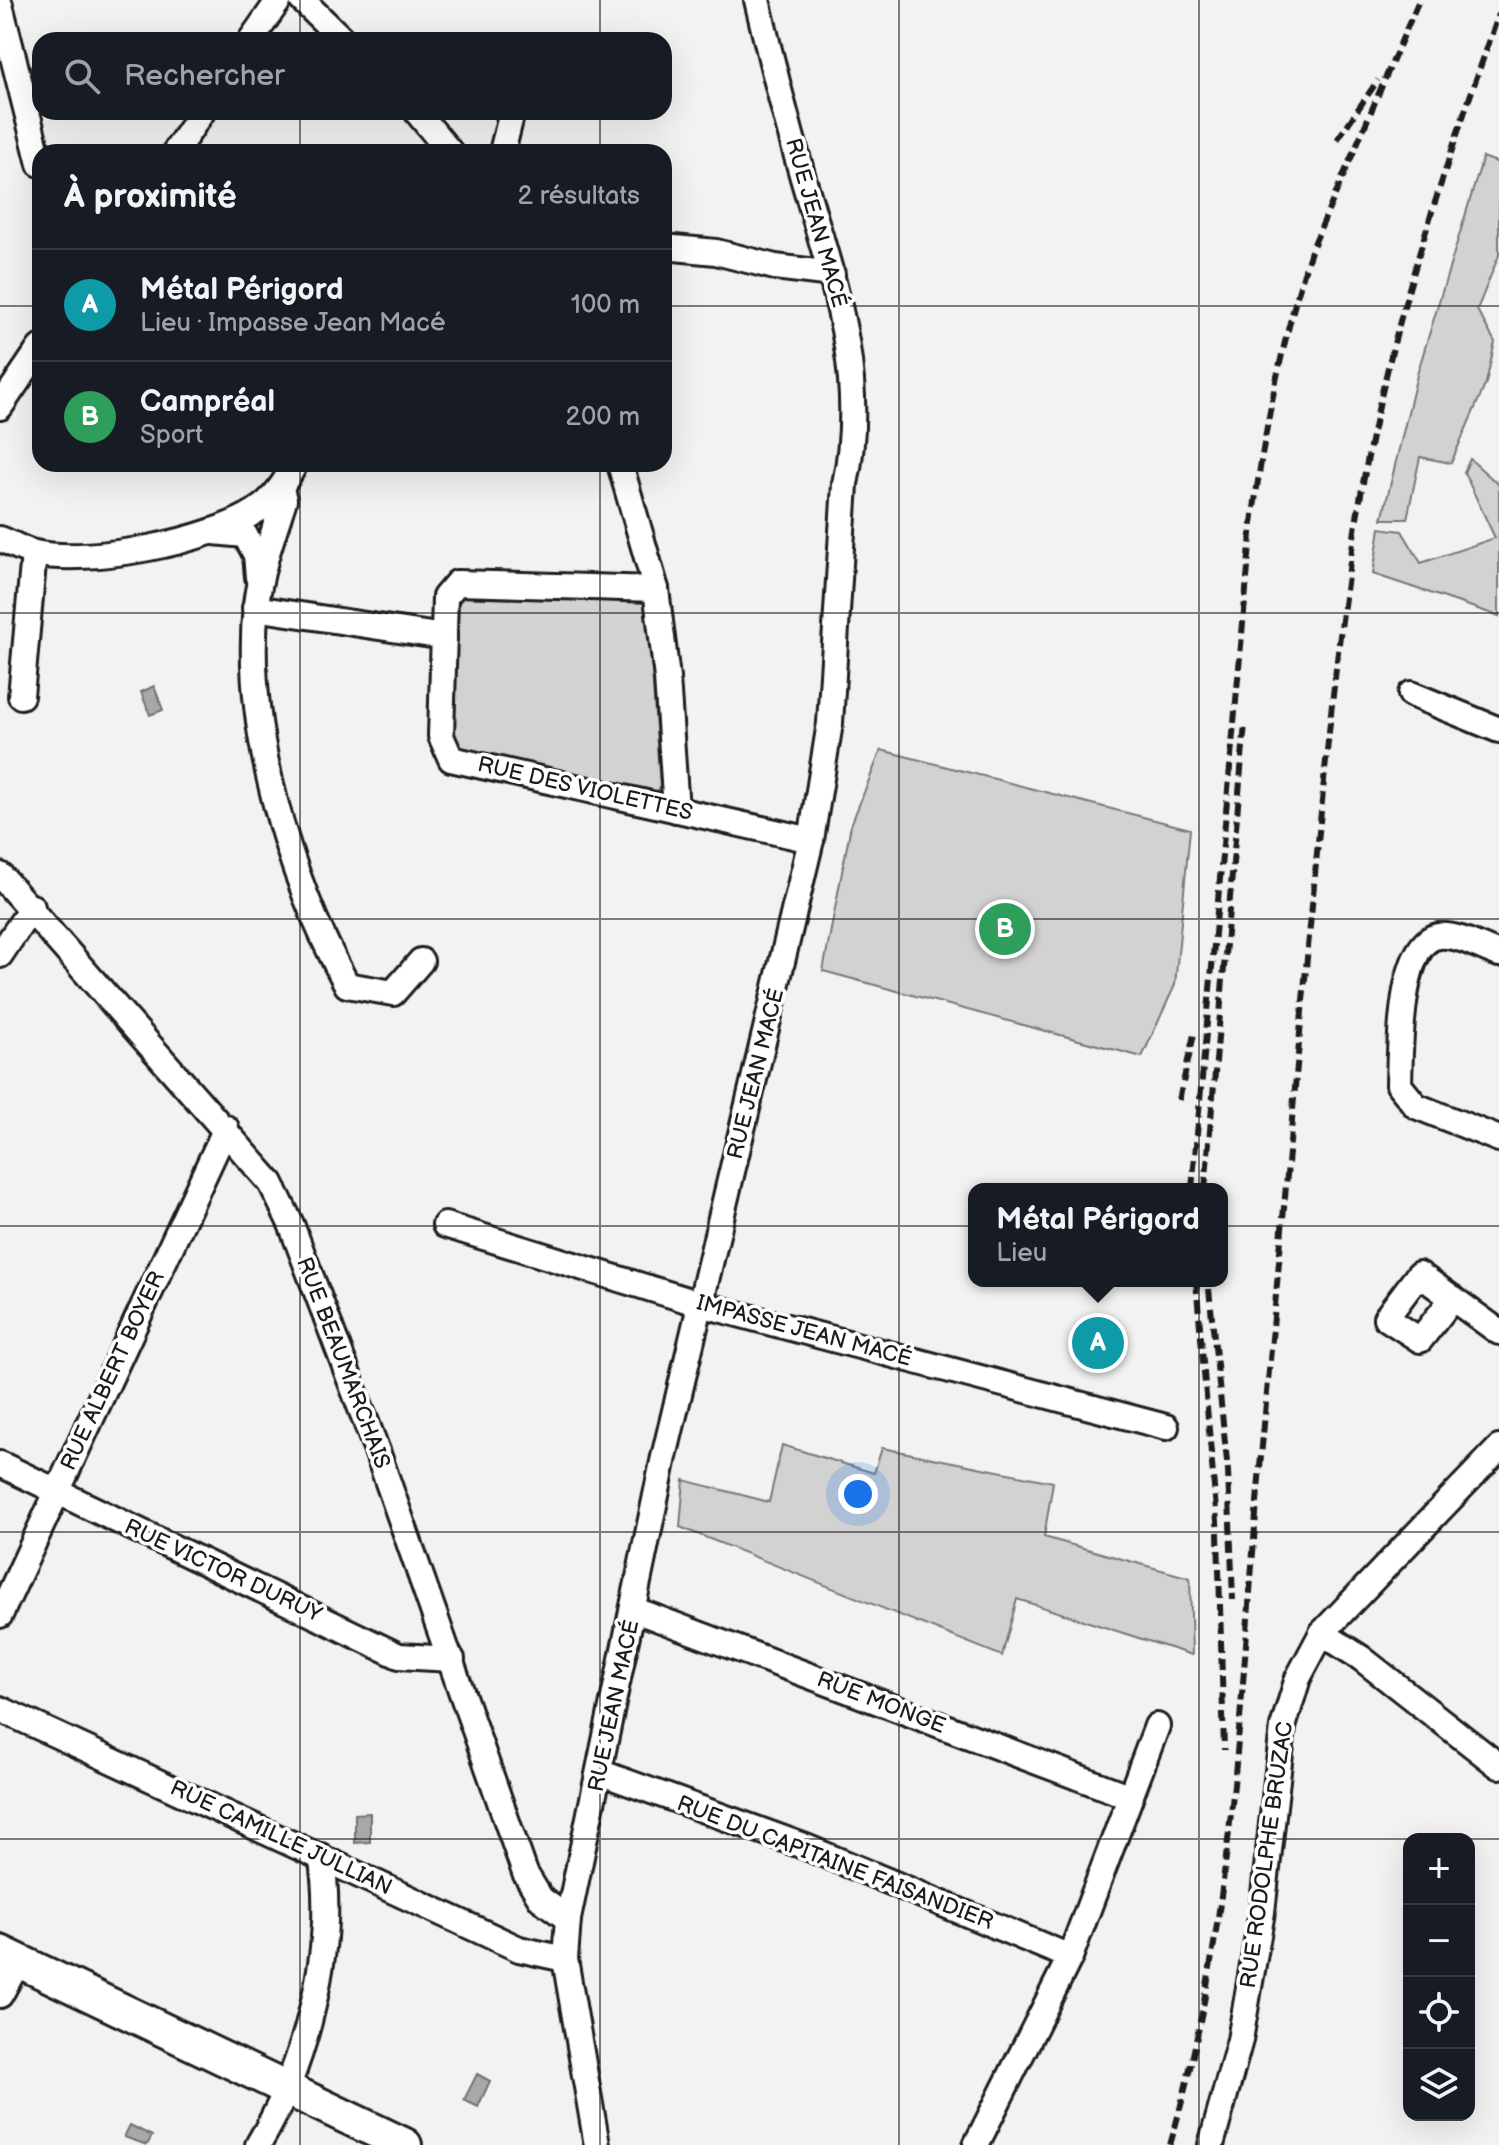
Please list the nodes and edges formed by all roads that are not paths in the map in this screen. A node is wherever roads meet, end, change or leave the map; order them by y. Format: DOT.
graph roads {
  1 [pos="279,0"];
  2 [pos="302,0"];
  3 [pos="757,0"];
  4 [pos="0,5"];
  5 [pos="257,32"];
  6 [pos="335,32"];
  7 [pos="197,120"];
  8 [pos="425,120"];
  9 [pos="510,120"];
  10 [pos="35,144"];
  11 [pos="180,144"];
  12 [pos="444,144"];
  13 [pos="504,144"];
  14 [pos="672,248"];
  15 [pos="832,274"];
  16 [pos="32,360"];
  17 [pos="0,407"];
  18 [pos="291,472"];
  19 [pos="622,472"];
  20 [pos="267,519"];
  21 [pos="208,531"];
  22 [pos="0,539"];
  23 [pos="34,553"];
  24 [pos="656,589"];
  25 [pos="257,596"];
  26 [pos="444,637"];
  27 [pos="1411,694"];
  28 [pos="21,696"];
  29 [pos="1499,730"];
  30 [pos="676,810"];
  31 [pos="811,840"];
  32 [pos="0,875"];
  33 [pos="32,907"];
  34 [pos="1499,954"];
  35 [pos="0,955"];
  36 [pos="421,961"];
  37 [pos="226,1128"];
  38 [pos="1499,1139"];
  39 [pos="445,1225"];
  40 [pos="1453,1298"];
  41 [pos="700,1304"];
  42 [pos="1499,1332"];
  43 [pos="1166,1427"];
  44 [pos="1498,1450"];
  45 [pos="0,1464"];
  46 [pos="57,1493"];
  47 [pos="635,1610"];
  48 [pos="0,1615"];
  49 [pos="1322,1633"];
  50 [pos="452,1659"];
  51 [pos="0,1709"];
  52 [pos="1157,1726"];
  53 [pos="1499,1766"];
  54 [pos="599,1772"];
  55 [pos="1128,1796"];
  56 [pos="321,1856"];
  57 [pos="568,1919"];
  58 [pos="9,1956"];
  59 [pos="1070,1957"];
  60 [pos="565,1959"];
  61 [pos="0,1995"];
  62 [pos="288,2088"];
  63 [pos="258,2145"];
  64 [pos="405,2145"];
  65 [pos="597,2145"];
  66 [pos="976,2145"];
  67 [pos="1211,2145"];
  1 -- 5 [label="street"];
  2 -- 6 [label="street"];
  3 -- 15 [label="street, RUE JEAN MACÉ"];
  4 -- 10 [label="street"];
  7 -- 11 [label="street"];
  8 -- 12 [label="street"];
  9 -- 13 [label="street"];
  14 -- 15 [label="street"];
  15 -- 31 [label="street, RUE JEAN MACÉ"];
  16 -- 17 [label="street"];
  18 -- 20 [label="street"];
  19 -- 24 [label="street"];
  20 -- 21 [label="street"];
  20 -- 25 [label="street"];
  21 -- 23 [label="street"];
  21 -- 25 [label="street"];
  22 -- 23 [label="street"];
  23 -- 28 [label="street"];
  24 -- 26 [label="street, RUE DES VIOLETTES"];
  24 -- 30 [label="street"];
  25 -- 26 [label="street"];
  25 -- 36 [label="street"];
  26 -- 30 [label="street, RUE DES VIOLETTES"];
  27 -- 29 [label="street"];
  30 -- 31 [label="street, RUE DES VIOLETTES"];
  31 -- 41 [label="street, RUE JEAN MACÉ"];
  32 -- 33 [label="street, RUE BEAUMARCHAIS"];
  33 -- 35 [label="street"];
  33 -- 37 [label="street, RUE BEAUMARCHAIS"];
  34 -- 38 [label="street"];
  37 -- 46 [label="street, RUE ALBERT BOYER"];
  37 -- 50 [label="street, RUE BEAUMARCHAIS"];
  39 -- 41 [label="street, IMPASSE JEAN MACÉ"];
  40 -- 42 [label="street"];
  41 -- 43 [label="street, IMPASSE JEAN MACÉ"];
  41 -- 47 [label="street, RUE JEAN MACÉ"];
  44 -- 49 [label="street, RUE RODOLPHE BRUZAC"];
  45 -- 46 [label="street, RUE VICTOR DURUY"];
  46 -- 48 [label="street, RUE ALBERT BOYER"];
  46 -- 50 [label="street, RUE VICTOR DURUY"];
  47 -- 54 [label="street, RUE JEAN MACÉ"];
  47 -- 55 [label="street, RUE MONGE"];
  49 -- 53 [label="street"];
  49 -- 67 [label="street, RUE RODOLPHE BRUZAC"];
  50 -- 57 [label="street, RUE BEAUMARCHAIS"];
  51 -- 56 [label="street, RUE CAMILLE JULLIAN"];
  52 -- 55 [label="street"];
  54 -- 57 [label="street, RUE JEAN MACÉ"];
  54 -- 59 [label="street, RUE DU CAPITAINE FAISANDIER"];
  55 -- 59 [label="street"];
  56 -- 60 [label="street, RUE CAMILLE JULLIAN"];
  56 -- 62 [label="street"];
  57 -- 60 [label="street, RUE JEAN MACÉ"];
  58 -- 61 [label="street"];
  58 -- 62 [label="main road"];
  59 -- 66 [label="street"];
  60 -- 65 [label="street, RUE JEAN MACÉ"];
  62 -- 63 [label="street"];
  62 -- 64 [label="main road"];
}
